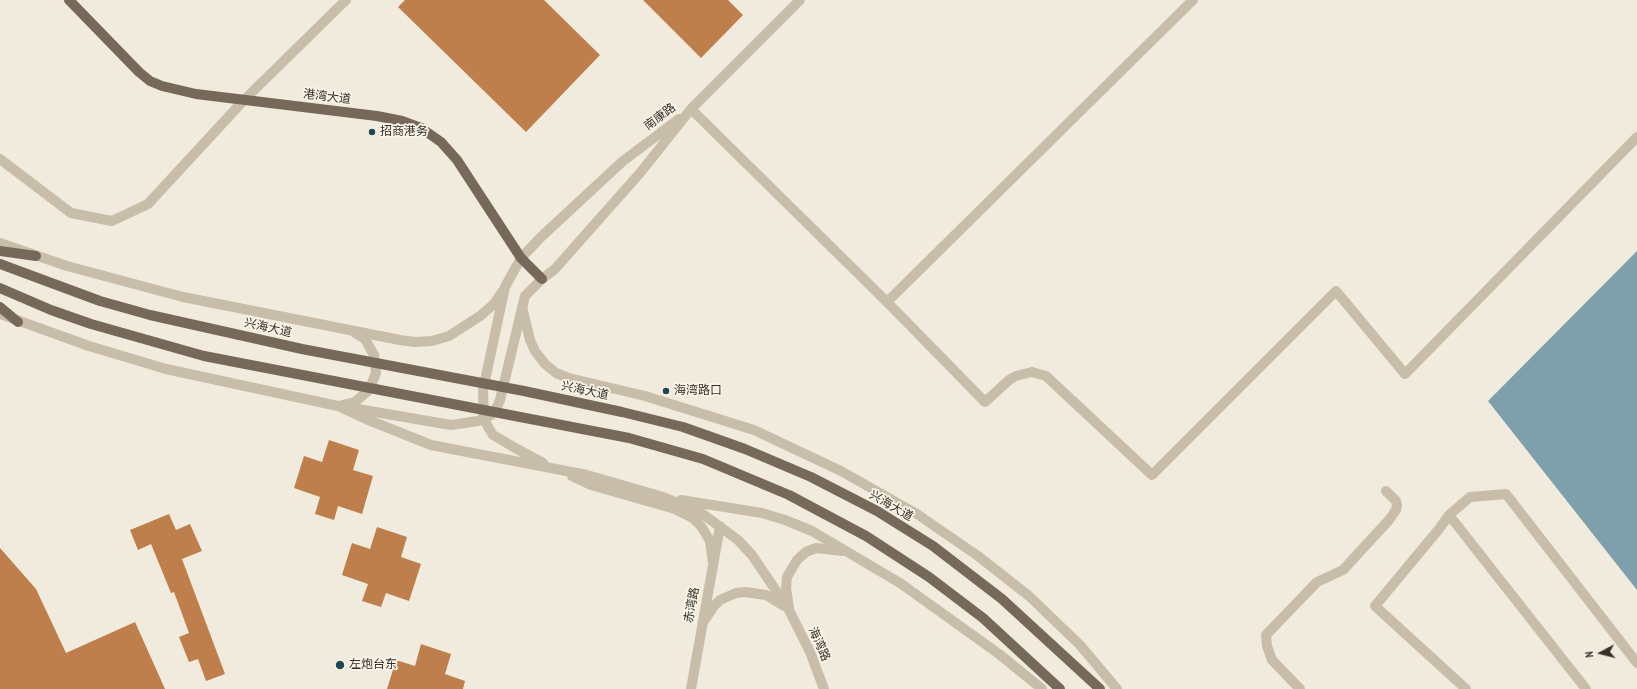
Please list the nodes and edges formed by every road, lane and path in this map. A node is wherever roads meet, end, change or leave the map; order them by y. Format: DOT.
graph roads {
  1 [pos="69,0"];
  2 [pos="346,0"];
  3 [pos="800,0"];
  4 [pos="1193,0"];
  5 [pos="244,100"];
  6 [pos="691,109"];
  7 [pos="1637,137"];
  8 [pos="0,159"];
  9 [pos="0,243"];
  10 [pos="0,251"];
  11 [pos="36,256"];
  12 [pos="521,258"];
  13 [pos="0,264"];
  14 [pos="542,279"];
  15 [pos="505,287"];
  16 [pos="0,288"];
  17 [pos="887,302"];
  18 [pos="0,307"];
  19 [pos="522,307"];
  20 [pos="0,314"];
  21 [pos="18,322"];
  22 [pos="350,330"];
  23 [pos="338,406"];
  24 [pos="484,420"];
  25 [pos="554,468"];
  26 [pos="1386,491"];
  27 [pos="660,496"];
  28 [pos="1449,515"];
  29 [pos="720,526"];
  30 [pos="849,552"];
  31 [pos="713,563"];
  32 [pos="789,610"];
  33 [pos="701,626"];
  34 [pos="1637,663"];
  35 [pos="690,689"];
  36 [pos="824,689"];
  37 [pos="1042,689"];
  38 [pos="1060,689"];
  39 [pos="1100,689"];
  40 [pos="1117,689"];
  41 [pos="1300,689"];
  42 [pos="1466,689"];
  43 [pos="1586,689"];
  1 -- 5 [label="main road, 港湾大道"];
  2 -- 5 [label="street"];
  3 -- 6 [label="street"];
  4 -- 17 [label="street"];
  5 -- 8 [label="street"];
  5 -- 12 [label="main road, 港湾大道"];
  6 -- 12 [label="street, 南康路"];
  6 -- 14 [label="street, 南康路"];
  6 -- 17 [label="street"];
  7 -- 17 [label="street"];
  9 -- 11 [label="street, 兴海大道"];
  10 -- 11 [label="main road"];
  11 -- 22 [label="street, 兴海大道"];
  12 -- 14 [label="main road, 港湾大道"];
  12 -- 15 [label="street, 南康路"];
  13 -- 39 [label="main road, 兴海大道"];
  14 -- 19 [label="street, 南康路"];
  15 -- 22 [label="street, 兴海大道"];
  15 -- 24 [label="street, 南康路"];
  16 -- 38 [label="main road"];
  18 -- 21 [label="main road"];
  19 -- 24 [label="street, 南康路"];
  19 -- 40 [label="street, 兴海大道"];
  20 -- 21 [label="street"];
  21 -- 23 [label="street"];
  22 -- 23 [label="street"];
  23 -- 24 [label="street"];
  23 -- 25 [label="street"];
  24 -- 25 [label="street"];
  25 -- 27 [label="street"];
  25 -- 31 [label="street"];
  26 -- 41 [label="street"];
  27 -- 29 [label="street"];
  27 -- 30 [label="street"];
  28 -- 34 [label="street"];
  28 -- 42 [label="street"];
  28 -- 43 [label="street"];
  29 -- 31 [label="street, 赤湾路"];
  29 -- 32 [label="street"];
  30 -- 32 [label="street"];
  30 -- 37 [label="street"];
  31 -- 33 [label="street, 赤湾路"];
  32 -- 33 [label="street"];
  32 -- 36 [label="street, 海湾路"];
  33 -- 35 [label="street, 赤湾路"];
}
